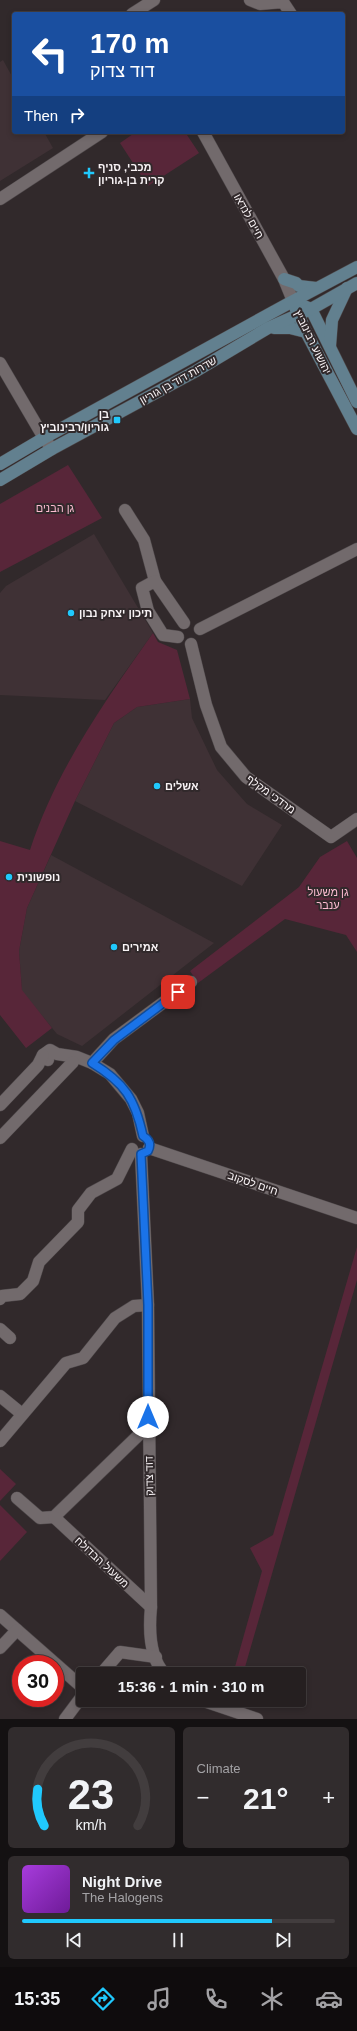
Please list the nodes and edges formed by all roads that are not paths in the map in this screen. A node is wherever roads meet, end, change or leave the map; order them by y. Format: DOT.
graph roads {
  1 [pos="154,0"];
  2 [pos="250,0"];
  3 [pos="283,1"];
  4 [pos="135,12"];
  5 [pos="290,12"];
  6 [pos="99,134"];
  7 [pos="204,134"];
  8 [pos="0,199"];
  9 [pos="357,268"];
  10 [pos="284,279"];
  11 [pos="352,286"];
  12 [pos="316,288"];
  13 [pos="293,301"];
  14 [pos="310,309"];
  15 [pos="298,314"];
  16 [pos="268,328"];
  17 [pos="306,332"];
  18 [pos="330,346"];
  19 [pos="0,363"];
  20 [pos="357,402"];
  21 [pos="357,429"];
  22 [pos="44,438"];
  23 [pos="52,449"];
  24 [pos="0,464"];
  25 [pos="0,480"];
  26 [pos="125,510"];
  27 [pos="357,549"];
  28 [pos="155,581"];
  29 [pos="184,623"];
  30 [pos="200,629"];
  31 [pos="178,637"];
  32 [pos="191,644"];
  33 [pos="357,819"];
  34 [pos="190,982"];
  35 [pos="43,1060"];
  36 [pos="73,1062"];
  37 [pos="92,1063"];
  38 [pos="0,1105"];
  39 [pos="140,1136"];
  40 [pos="0,1138"];
  41 [pos="141,1150"];
  42 [pos="357,1218"];
  43 [pos="0,1299"];
  44 [pos="148,1305"];
  45 [pos="0,1329"];
  46 [pos="10,1338"];
  47 [pos="0,1396"];
  48 [pos="22,1414"];
  49 [pos="148,1426"];
  50 [pos="0,1441"];
  51 [pos="17,1498"];
  52 [pos="54,1517"];
  53 [pos="151,1607"];
  54 [pos="0,1616"];
  55 [pos="17,1630"];
  56 [pos="0,1648"];
  57 [pos="156,1656"];
  58 [pos="107,1667"];
  59 [pos="162,1667"];
  60 [pos="76,1682"];
  61 [pos="76,1704"];
  62 [pos="222,1707"];
  63 [pos="65,1719"];
  64 [pos="257,1719"];
  1 -- 4 [label="street"];
  2 -- 3 [label="street"];
  3 -- 5 [label="street"];
  6 -- 8 [label="street"];
  7 -- 10 [label="street, חיים לנדאו"];
  9 -- 12 [label="main road, שדרות דוד בן גוריון"];
  10 -- 12 [label="main road"];
  10 -- 13 [label="street, חיים לנדאו"];
  11 -- 14 [label="main road, שדרות דוד בן גוריון"];
  11 -- 18 [label="main road"];
  12 -- 13 [label="main road, שדרות דוד בן גוריון"];
  13 -- 14 [label="main road, יהושוע רבינוביץ"];
  13 -- 15 [label="main road, יהושוע רבינוביץ"];
  13 -- 22 [label="main road, שדרות דוד בן גוריון"];
  14 -- 15 [label="main road, שדרות דוד בן גוריון"];
  14 -- 18 [label="main road, יהושוע רבינוביץ"];
  15 -- 16 [label="main road, שדרות דוד בן גוריון"];
  15 -- 17 [label="main road, יהושוע רבינוביץ"];
  16 -- 17 [label="main road"];
  16 -- 23 [label="main road, שדרות דוד בן גוריון"];
  17 -- 21 [label="main road, יהושוע רבינוביץ"];
  18 -- 20 [label="main road, יהושוע רבינוביץ"];
  19 -- 22 [label="street"];
  22 -- 23 [label="street"];
  22 -- 24 [label="main road, שדרות דוד בן גוריון"];
  23 -- 25 [label="main road, שדרות דוד בן גוריון"];
  26 -- 28 [label="street"];
  27 -- 30 [label="street"];
  28 -- 29 [label="street"];
  28 -- 31 [label="street"];
  29 -- 30 [label="street"];
  29 -- 31 [label="street"];
  30 -- 32 [label="street"];
  31 -- 32 [label="street"];
  32 -- 33 [label="street, מרדכי מקלף"];
  34 -- 37 [label="street"];
  35 -- 36 [label="street"];
  35 -- 37 [label="street"];
  35 -- 38 [label="street"];
  36 -- 39 [label="street"];
  36 -- 40 [label="street"];
  37 -- 39 [label="street"];
  39 -- 41 [label="street"];
  39 -- 41 [label="street"];
  41 -- 42 [label="street, חיים לסקוב"];
  41 -- 43 [label="street"];
  41 -- 44 [label="street, דוד צדוק"];
  44 -- 48 [label="street"];
  44 -- 49 [label="street, דוד צדוק"];
  45 -- 46 [label="street"];
  47 -- 48 [label="street"];
  48 -- 50 [label="street"];
  49 -- 52 [label="street"];
  49 -- 53 [label="street, דוד צדוק"];
  51 -- 52 [label="street"];
  52 -- 53 [label="street, משעול הבדולח"];
  53 -- 57 [label="street, דוד צדוק"];
  54 -- 55 [label="street"];
  55 -- 56 [label="street"];
  55 -- 60 [label="street"];
  57 -- 58 [label="street"];
  57 -- 59 [label="street, דוד צדוק"];
  61 -- 63 [label="street"];
  62 -- 64 [label="street"];
}
